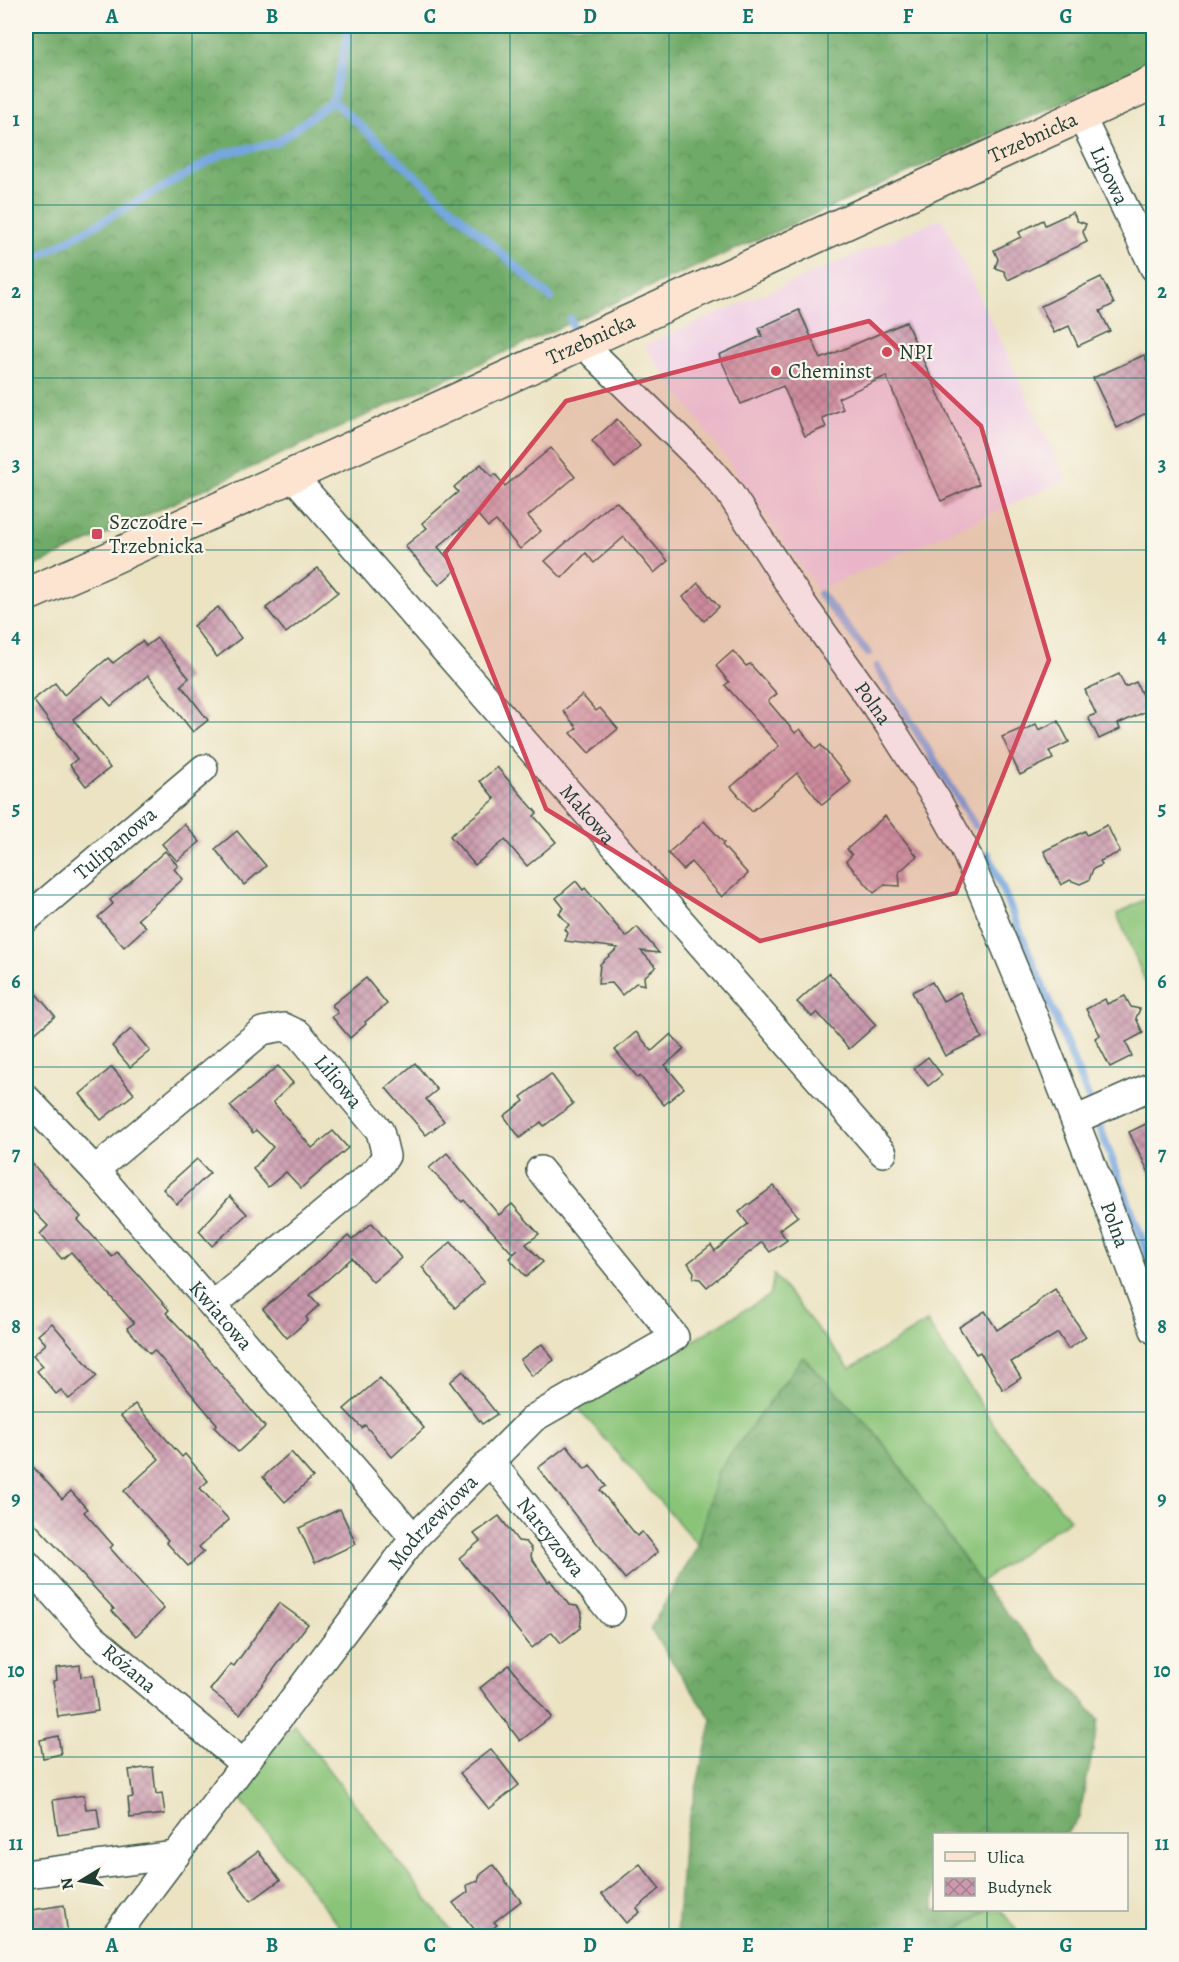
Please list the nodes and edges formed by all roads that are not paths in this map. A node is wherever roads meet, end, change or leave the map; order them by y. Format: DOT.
graph roads {
  1 [pos="1154,82"];
  2 [pos="1081,116"];
  3 [pos="1154,268"];
  4 [pos="582,343"];
  5 [pos="292,475"];
  6 [pos="26,595"];
  7 [pos="204,768"];
  8 [pos="26,920"];
  9 [pos="1154,1085"];
  10 [pos="26,1098"];
  11 [pos="1075,1120"];
  12 [pos="883,1153"];
  13 [pos="95,1170"];
  14 [pos="540,1170"];
  15 [pos="213,1305"];
  16 [pos="1154,1330"];
  17 [pos="491,1462"];
  18 [pos="414,1538"];
  19 [pos="26,1563"];
  20 [pos="611,1612"];
  21 [pos="244,1764"];
  22 [pos="177,1855"];
  23 [pos="26,1874"];
  24 [pos="115,1936"];
  1 -- 2 [label="street, Trzebnicka"];
  2 -- 3 [label="street, Lipowa"];
  2 -- 4 [label="street, Trzebnicka"];
  4 -- 5 [label="street, Trzebnicka"];
  4 -- 11 [label="street, Polna"];
  5 -- 6 [label="street, Trzebnicka"];
  5 -- 12 [label="street, Makowa"];
  7 -- 8 [label="street, Tulipanowa"];
  9 -- 11 [label="street"];
  10 -- 13 [label="street, Kwiatowa"];
  11 -- 16 [label="street, Polna"];
  13 -- 15 [label="street, Kwiatowa"];
  13 -- 15 [label="street, Liliowa"];
  14 -- 17 [label="street, Modrzewiowa"];
  15 -- 18 [label="street, Kwiatowa"];
  17 -- 18 [label="street, Modrzewiowa"];
  17 -- 20 [label="street, Narcyzowa"];
  18 -- 21 [label="street, Modrzewiowa"];
  19 -- 21 [label="street, Różana"];
  21 -- 22 [label="street, Modrzewiowa"];
  22 -- 23 [label="street"];
  22 -- 24 [label="street, Modrzewiowa"];
}
